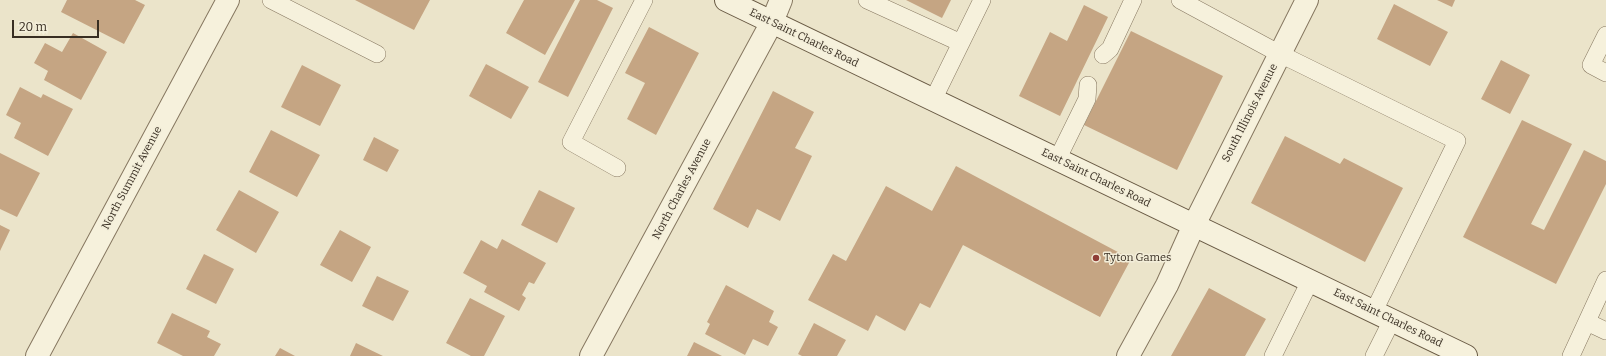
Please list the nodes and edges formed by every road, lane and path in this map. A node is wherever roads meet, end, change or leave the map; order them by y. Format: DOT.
graph roads {
  1 [pos="228,0"];
  2 [pos="271,0"];
  3 [pos="644,0"];
  4 [pos="726,0"];
  5 [pos="780,0"];
  6 [pos="868,0"];
  7 [pos="982,0"];
  8 [pos="1133,0"];
  9 [pos="1180,0"];
  10 [pos="1307,0"];
  11 [pos="772,22"];
  12 [pos="1606,35"];
  13 [pos="961,43"];
  14 [pos="376,54"];
  15 [pos="1280,54"];
  16 [pos="1108,55"];
  17 [pos="1606,74"];
  18 [pos="1091,91"];
  19 [pos="934,100"];
  20 [pos="1057,160"];
  21 [pos="617,168"];
  22 [pos="1194,225"];
  23 [pos="1606,280"];
  24 [pos="1310,281"];
  25 [pos="1383,316"];
  26 [pos="1587,322"];
  27 [pos="1606,331"];
  28 [pos="37,356"];
  29 [pos="592,356"];
  30 [pos="1128,356"];
  31 [pos="1273,356"];
  32 [pos="1374,356"];
  33 [pos="1466,356"];
  34 [pos="1571,356"];
  1 -- 28 [label="street, North Summit Avenue"];
  2 -- 14 [label="lane"];
  3 -- 21 [label="lane"];
  4 -- 11 [label="street, East Saint Charles Road"];
  5 -- 11 [label="street, North Charles Avenue"];
  6 -- 13 [label="lane"];
  7 -- 13 [label="lane"];
  8 -- 16 [label="lane"];
  9 -- 15 [label="lane"];
  10 -- 15 [label="street, South Illinois Avenue"];
  11 -- 19 [label="street, East Saint Charles Road"];
  11 -- 29 [label="street, North Charles Avenue"];
  12 -- 17 [label="lane"];
  13 -- 19 [label="lane"];
  15 -- 22 [label="street, South Illinois Avenue"];
  15 -- 25 [label="lane"];
  18 -- 20 [label="lane"];
  19 -- 20 [label="street, East Saint Charles Road"];
  20 -- 22 [label="street, East Saint Charles Road"];
  22 -- 24 [label="street, East Saint Charles Road"];
  22 -- 30 [label="street, South Illinois Avenue"];
  23 -- 26 [label="lane"];
  24 -- 25 [label="street, East Saint Charles Road"];
  24 -- 31 [label="lane"];
  25 -- 32 [label="lane"];
  25 -- 33 [label="street, East Saint Charles Road"];
  26 -- 27 [label="lane"];
  26 -- 34 [label="lane"];
}
